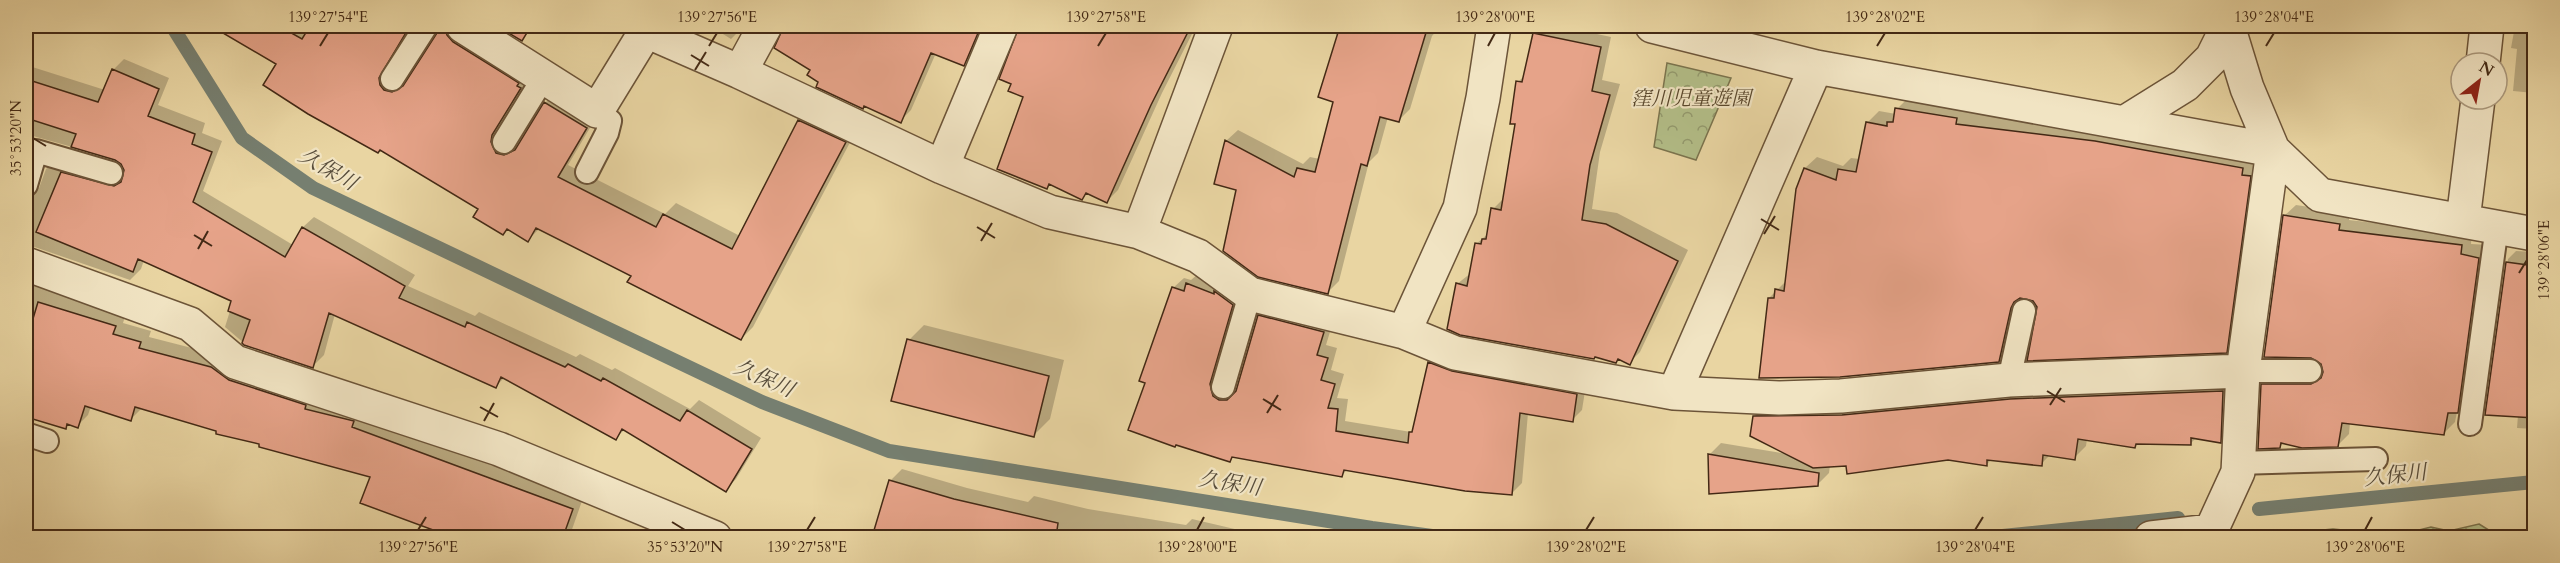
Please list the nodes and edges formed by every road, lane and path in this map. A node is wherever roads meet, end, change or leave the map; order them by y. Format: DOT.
graph roads {
  1 [pos="426,26"];
  2 [pos="464,26"];
  3 [pos="765,26"];
  4 [pos="1000,26"];
  5 [pos="1215,26"];
  6 [pos="1494,26"];
  7 [pos="1652,26"];
  8 [pos="2228,26"];
  9 [pos="2487,26"];
  10 [pos="2484,51"];
  11 [pos="1816,67"];
  12 [pos="740,72"];
  13 [pos="544,77"];
  14 [pos="392,79"];
  15 [pos="597,111"];
  16 [pos="2477,111"];
  17 [pos="2124,123"];
  18 [pos="504,142"];
  19 [pos="2273,150"];
  20 [pos="942,167"];
  21 [pos="587,172"];
  22 [pos="111,173"];
  23 [pos="26,185"];
  24 [pos="2463,220"];
  25 [pos="2497,226"];
  26 [pos="1139,232"];
  27 [pos="2535,234"];
  28 [pos="26,264"];
  29 [pos="1250,294"];
  30 [pos="2024,311"];
  31 [pos="1404,332"];
  32 [pos="2243,371"];
  33 [pos="2310,371"];
  34 [pos="2009,380"];
  35 [pos="1223,387"];
  36 [pos="1674,393"];
  37 [pos="2470,424"];
  38 [pos="26,434"];
  39 [pos="47,441"];
  40 [pos="2376,459"];
  41 [pos="2238,463"];
  42 [pos="715,537"];
  43 [pos="2151,537"];
  1 -- 14 [label="lane"];
  2 -- 13 [label="street"];
  3 -- 12 [label="street"];
  4 -- 20 [label="street"];
  5 -- 26 [label="street"];
  6 -- 31 [label="street"];
  7 -- 11 [label="street"];
  8 -- 17 [label="street"];
  8 -- 19 [label="street"];
  9 -- 10 [label="street"];
  11 -- 17 [label="street"];
  11 -- 36 [label="street"];
  12 -- 15 [label="street"];
  12 -- 20 [label="street"];
  13 -- 15 [label="street"];
  13 -- 18 [label="lane"];
  15 -- 21 [label="lane"];
  16 -- 24 [label="street"];
  17 -- 19 [label="street"];
  19 -- 24 [label="street"];
  19 -- 32 [label="street"];
  20 -- 26 [label="street"];
  22 -- 23 [label="lane"];
  24 -- 25 [label="street"];
  25 -- 27 [label="street"];
  25 -- 37 [label="lane"];
  26 -- 29 [label="street"];
  28 -- 42 [label="street"];
  29 -- 31 [label="street"];
  29 -- 35 [label="lane"];
  30 -- 34 [label="lane"];
  31 -- 36 [label="street"];
  32 -- 33 [label="lane"];
  32 -- 34 [label="street"];
  32 -- 41 [label="street"];
  34 -- 36 [label="street"];
  38 -- 39 [label="lane"];
  40 -- 41 [label="lane"];
  41 -- 43 [label="street"];
}
